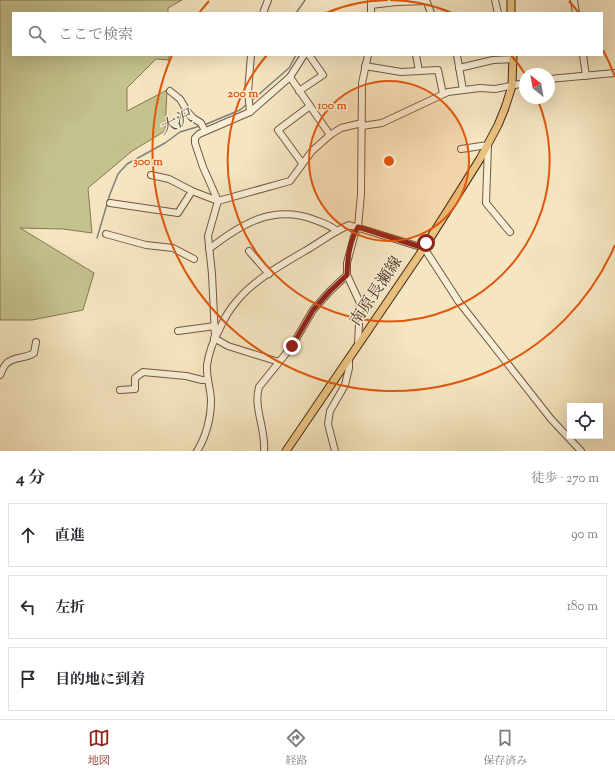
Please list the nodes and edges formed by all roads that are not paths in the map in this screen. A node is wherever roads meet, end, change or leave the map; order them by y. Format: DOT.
graph roads {
  1 [pos="268,0"];
  2 [pos="426,0"];
  3 [pos="495,0"];
  4 [pos="511,0"];
  5 [pos="574,0"];
  6 [pos="371,3"];
  7 [pos="263,12"];
  8 [pos="431,12"];
  9 [pos="498,12"];
  10 [pos="511,12"];
  11 [pos="576,12"];
  12 [pos="251,56"];
  13 [pos="303,56"];
  14 [pos="310,56"];
  15 [pos="368,56"];
  16 [pos="416,56"];
  17 [pos="457,56"];
  18 [pos="583,56"];
  19 [pos="512,57"];
  20 [pos="365,66"];
  21 [pos="459,68"];
  22 [pos="419,71"];
  23 [pos="615,73"];
  24 [pos="586,76"];
  25 [pos="290,77"];
  26 [pos="555,79"];
  27 [pos="519,84"];
  28 [pos="512,86"];
  29 [pos="463,90"];
  30 [pos="170,91"];
  31 [pos="300,91"];
  32 [pos="443,94"];
  33 [pos="310,106"];
  34 [pos="250,112"];
  35 [pos="362,125"];
  36 [pos="205,131"];
  37 [pos="330,135"];
  38 [pos="488,145"];
  39 [pos="461,150"];
  40 [pos="302,163"];
  41 [pos="151,175"];
  42 [pos="192,191"];
  43 [pos="218,201"];
  44 [pos="110,203"];
  45 [pos="358,227"];
  46 [pos="337,230"];
  47 [pos="510,232"];
  48 [pos="106,234"];
  49 [pos="424,248"];
  50 [pos="209,249"];
  51 [pos="249,251"];
  52 [pos="194,259"];
  53 [pos="269,274"];
  54 [pos="347,275"];
  55 [pos="215,326"];
  56 [pos="178,330"];
  57 [pos="214,338"];
  58 [pos="36,342"];
  59 [pos="358,344"];
  60 [pos="349,359"];
  61 [pos="279,362"];
  62 [pos="0,375"];
  63 [pos="208,380"];
  64 [pos="120,390"];
  65 [pos="197,451"];
  66 [pos="264,451"];
  67 [pos="286,451"];
  68 [pos="335,451"];
  69 [pos="581,451"];
  1 -- 7 [label="street"];
  2 -- 6 [label="street"];
  2 -- 8 [label="street"];
  3 -- 9 [label="street"];
  4 -- 10 [label="main road"];
  5 -- 11 [label="street"];
  12 -- 34 [label="street"];
  13 -- 25 [label="street"];
  14 -- 31 [label="street"];
  15 -- 20 [label="street"];
  16 -- 22 [label="street"];
  17 -- 21 [label="street"];
  18 -- 24 [label="street"];
  19 -- 21 [label="street"];
  19 -- 28 [label="main road, 南原長瀬線"];
  20 -- 22 [label="street"];
  20 -- 35 [label="street"];
  21 -- 29 [label="street"];
  22 -- 32 [label="street"];
  23 -- 24 [label="street"];
  24 -- 26 [label="street"];
  25 -- 31 [label="street"];
  25 -- 34 [label="street"];
  27 -- 28 [label="street"];
  28 -- 29 [label="street"];
  28 -- 38 [label="main road, 南原長瀬線"];
  29 -- 32 [label="street"];
  30 -- 36 [label="street"];
  31 -- 33 [label="street"];
  32 -- 35 [label="street"];
  33 -- 37 [label="street"];
  33 -- 40 [label="street"];
  34 -- 36 [label="street"];
  35 -- 37 [label="street"];
  35 -- 45 [label="street"];
  36 -- 43 [label="street"];
  37 -- 40 [label="street"];
  38 -- 39 [label="street"];
  38 -- 47 [label="street"];
  38 -- 49 [label="main road, 南原長瀬線"];
  40 -- 43 [label="street"];
  41 -- 42 [label="street"];
  42 -- 43 [label="street"];
  42 -- 44 [label="street"];
  43 -- 50 [label="street"];
  45 -- 46 [label="street"];
  45 -- 49 [label="street"];
  45 -- 54 [label="street"];
  46 -- 50 [label="street"];
  46 -- 53 [label="street"];
  48 -- 52 [label="street"];
  49 -- 59 [label="main road, 南原長瀬線"];
  49 -- 69 [label="street"];
  50 -- 55 [label="street"];
  51 -- 53 [label="street"];
  53 -- 57 [label="street"];
  54 -- 59 [label="street"];
  54 -- 61 [label="street"];
  55 -- 56 [label="street"];
  55 -- 57 [label="street"];
  57 -- 61 [label="street"];
  57 -- 63 [label="street"];
  58 -- 62 [label="street"];
  59 -- 60 [label="main road, 南原長瀬線"];
  60 -- 67 [label="main road, 南原長瀬線"];
  60 -- 68 [label="street"];
  61 -- 66 [label="street"];
  63 -- 64 [label="street"];
  63 -- 65 [label="street"];
}
